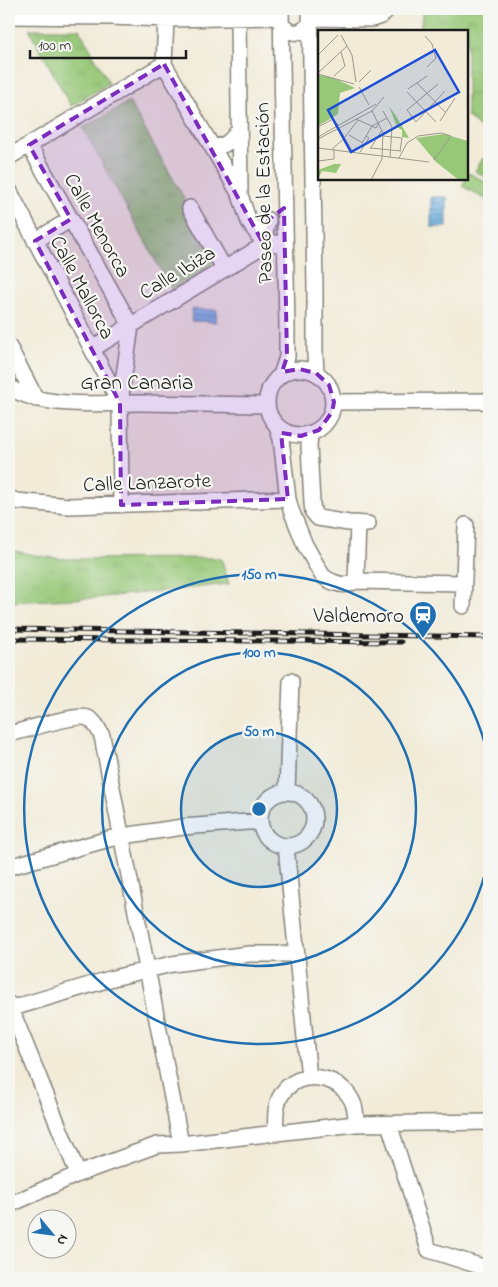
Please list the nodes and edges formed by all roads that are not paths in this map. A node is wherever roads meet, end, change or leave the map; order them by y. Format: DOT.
graph roads {
  1 [pos="388,9"];
  2 [pos="110,13"];
  3 [pos="213,14"];
  4 [pos="281,14"];
  5 [pos="309,14"];
  6 [pos="9,16"];
  7 [pos="157,16"];
  8 [pos="238,18"];
  9 [pos="164,64"];
  10 [pos="239,129"];
  11 [pos="29,145"];
  12 [pos="212,147"];
  13 [pos="9,157"];
  14 [pos="9,190"];
  15 [pos="243,202"];
  16 [pos="190,208"];
  17 [pos="284,208"];
  18 [pos="71,219"];
  19 [pos="268,220"];
  20 [pos="264,239"];
  21 [pos="35,241"];
  22 [pos="285,246"];
  23 [pos="224,268"];
  24 [pos="131,326"];
  25 [pos="9,347"];
  26 [pos="92,349"];
  27 [pos="316,373"];
  28 [pos="281,375"];
  29 [pos="9,387"];
  30 [pos="36,399"];
  31 [pos="489,401"];
  32 [pos="334,402"];
  33 [pos="120,403"];
  34 [pos="267,404"];
  35 [pos="277,426"];
  36 [pos="310,434"];
  37 [pos="9,498"];
  38 [pos="288,499"];
  39 [pos="121,505"];
  40 [pos="466,525"];
  41 [pos="356,581"];
  42 [pos="463,583"];
  43 [pos="463,606"];
  44 [pos="291,681"];
  45 [pos="9,734"];
  46 [pos="287,791"];
  47 [pos="260,821"];
  48 [pos="121,836"];
  49 [pos="286,846"];
  50 [pos="9,867"];
  51 [pos="297,954"];
  52 [pos="147,970"];
  53 [pos="9,1007"];
  54 [pos="309,1078"];
  55 [pos="489,1122"];
  56 [pos="355,1124"];
  57 [pos="389,1124"];
  58 [pos="276,1134"];
  59 [pos="180,1144"];
  60 [pos="78,1174"];
  61 [pos="9,1205"];
  62 [pos="489,1269"];
  1 -- 5 [label="street"];
  2 -- 6 [label="street"];
  2 -- 7 [label="street"];
  3 -- 7 [label="street"];
  3 -- 8 [label="street"];
  4 -- 5 [label="street"];
  4 -- 8 [label="street"];
  4 -- 17 [label="street, Paseo de la Estación"];
  5 -- 27 [label="street"];
  7 -- 9 [label="street"];
  8 -- 10 [label="street"];
  9 -- 11 [label="street"];
  9 -- 12 [label="street"];
  10 -- 12 [label="street"];
  10 -- 15 [label="street"];
  11 -- 13 [label="street"];
  11 -- 18 [label="street, Calle Menorca"];
  12 -- 15 [label="street"];
  14 -- 21 [label="street, Calle Mallorca"];
  15 -- 19 [label="street"];
  15 -- 20 [label="street"];
  16 -- 23 [label="street"];
  17 -- 19 [label="street"];
  17 -- 22 [label="street, Paseo de la Estación"];
  18 -- 21 [label="street"];
  18 -- 24 [label="street, Calle Menorca"];
  19 -- 20 [label="street"];
  20 -- 22 [label="street"];
  20 -- 23 [label="street, Calle Ibiza"];
  21 -- 26 [label="street, Calle Mallorca"];
  22 -- 28 [label="street, Paseo de la Estación"];
  23 -- 24 [label="street, Calle Ibiza"];
  24 -- 26 [label="street, Calle Ibiza"];
  24 -- 33 [label="street"];
  25 -- 30 [label="street"];
  26 -- 33 [label="street, Calle Mallorca"];
  27 -- 28 [label="street"];
  27 -- 32 [label="street"];
  28 -- 34 [label="street"];
  29 -- 30 [label="street, Gran Canaria"];
  30 -- 33 [label="street, Gran Canaria"];
  31 -- 32 [label="street"];
  32 -- 36 [label="street"];
  33 -- 34 [label="street, Gran Canaria"];
  33 -- 39 [label="street"];
  34 -- 35 [label="street"];
  35 -- 36 [label="street"];
  35 -- 38 [label="street"];
  36 -- 41 [label="street"];
  37 -- 39 [label="street, Calle Lanzarote"];
  38 -- 39 [label="street, Calle Lanzarote"];
  38 -- 41 [label="street"];
  40 -- 42 [label="street"];
  41 -- 42 [label="street"];
  42 -- 43 [label="street"];
  44 -- 46 [label="street"];
  45 -- 48 [label="street"];
  46 -- 47 [label="street"];
  46 -- 49 [label="street"];
  47 -- 48 [label="street"];
  47 -- 49 [label="street"];
  48 -- 50 [label="street"];
  48 -- 52 [label="street"];
  49 -- 51 [label="street"];
  51 -- 52 [label="street"];
  51 -- 54 [label="street"];
  52 -- 53 [label="street"];
  52 -- 59 [label="street"];
  53 -- 60 [label="street"];
  54 -- 56 [label="street"];
  54 -- 58 [label="street"];
  55 -- 57 [label="street"];
  56 -- 57 [label="street"];
  56 -- 58 [label="street"];
  57 -- 62 [label="street"];
  58 -- 59 [label="street"];
  59 -- 60 [label="street"];
  60 -- 61 [label="street"];
}
